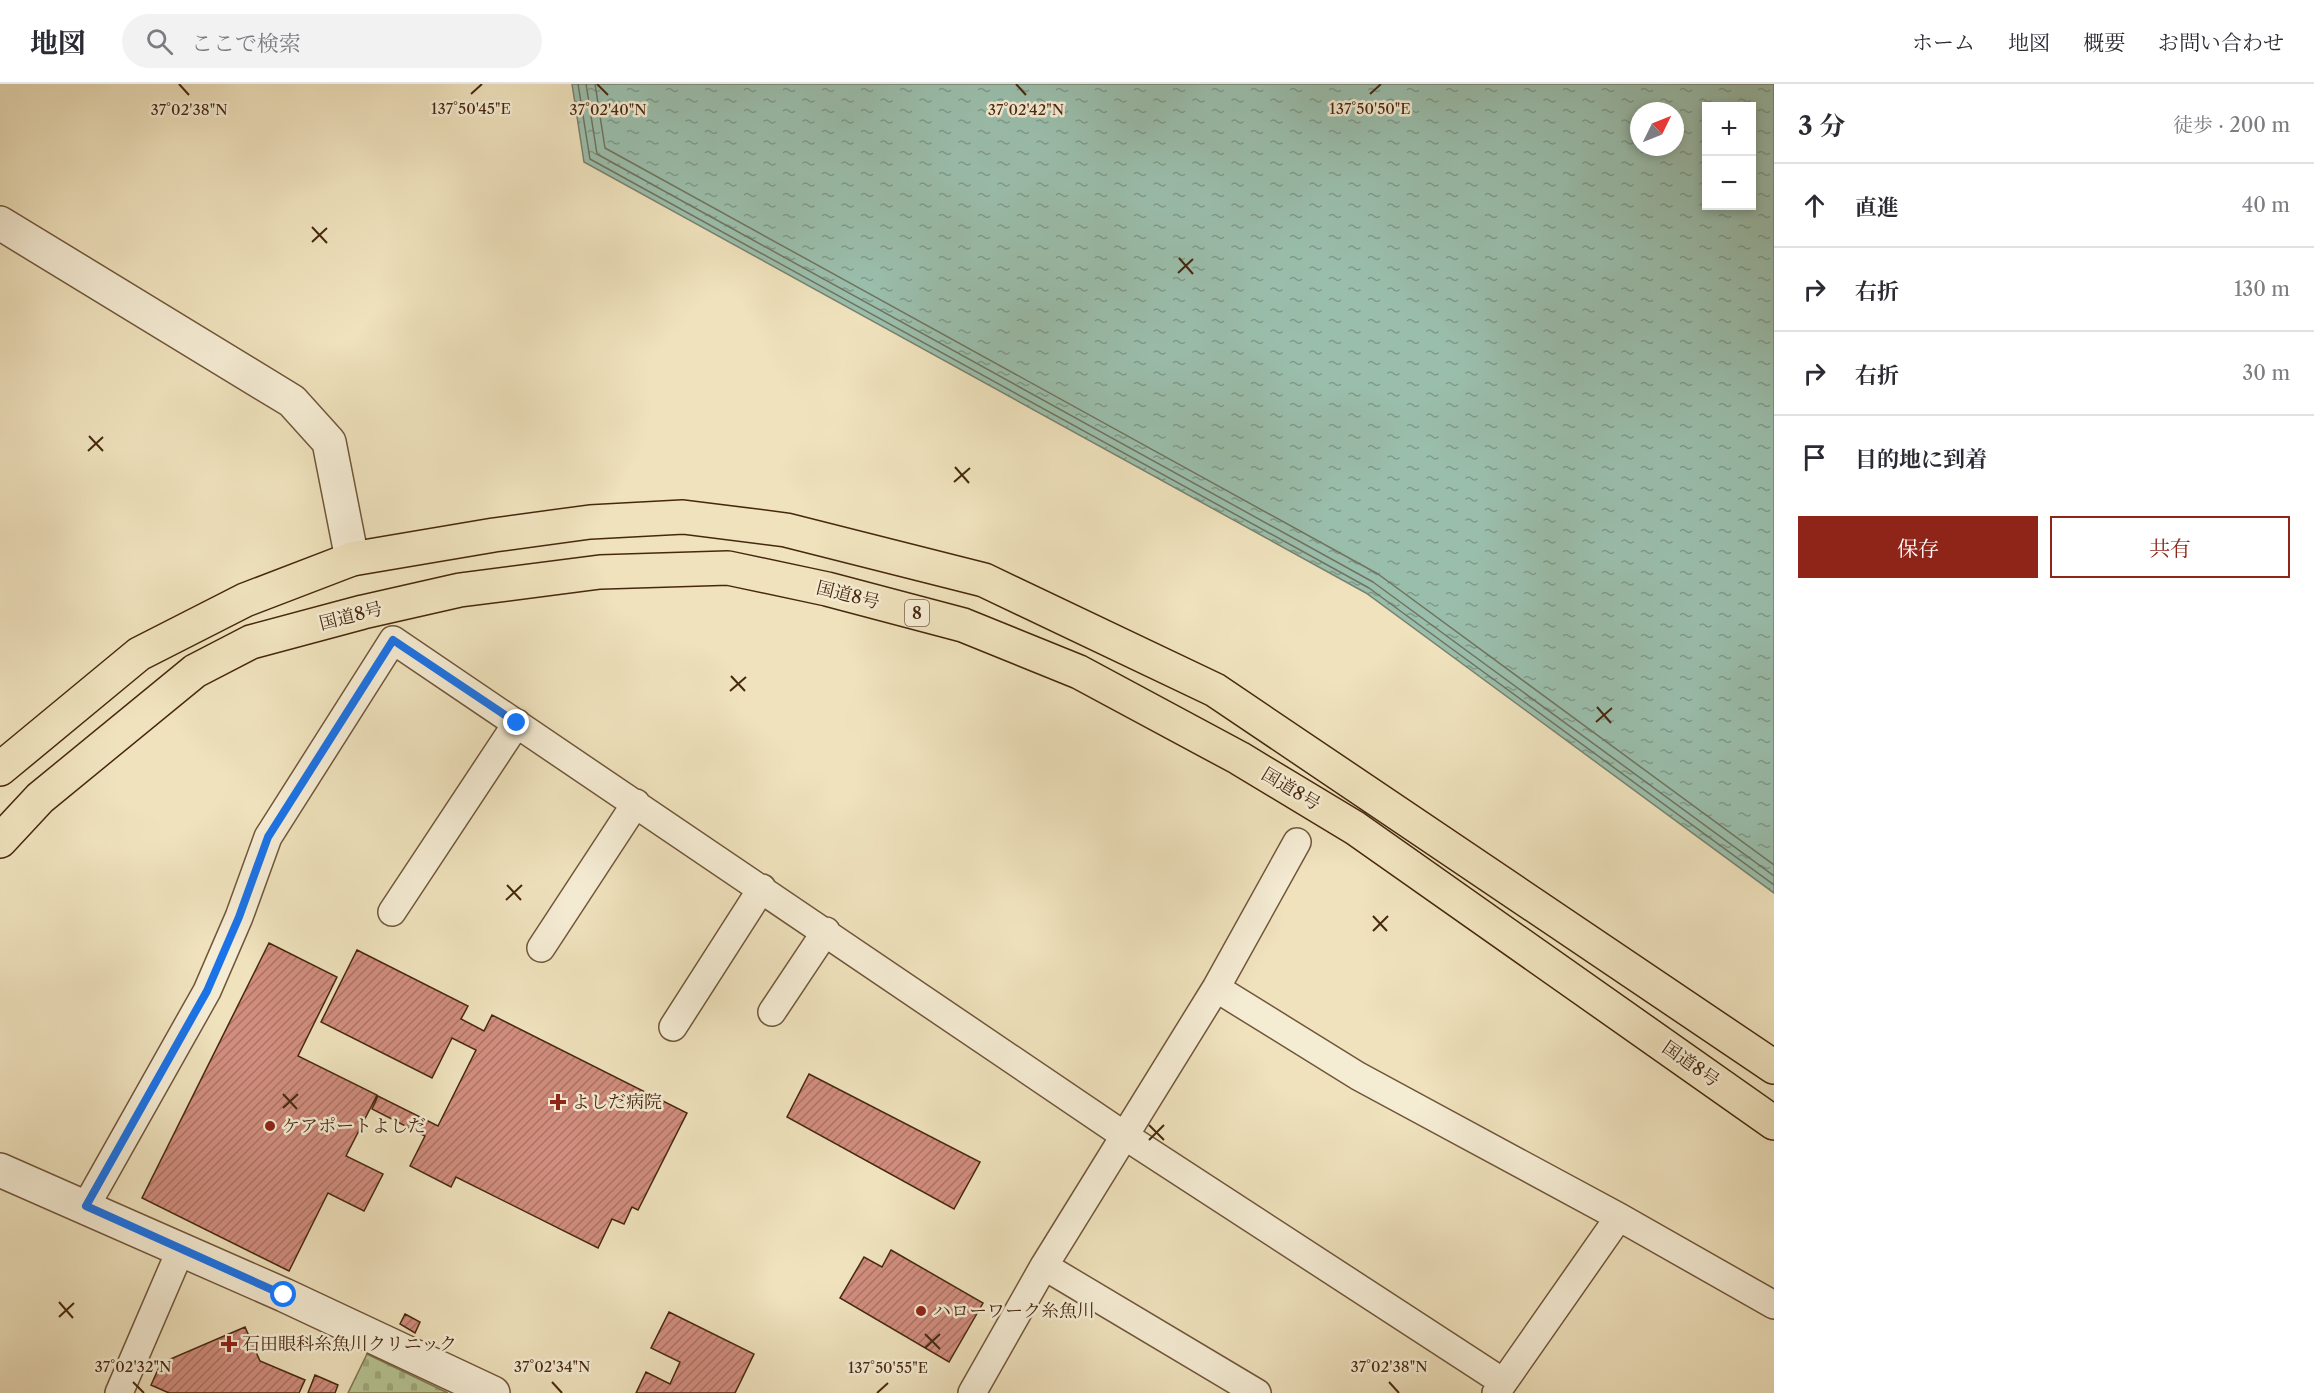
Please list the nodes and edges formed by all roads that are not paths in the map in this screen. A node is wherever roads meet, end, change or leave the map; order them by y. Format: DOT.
graph roads {
  1 [pos="0,223"];
  2 [pos="352,559"];
  3 [pos="517,723"];
  4 [pos="0,769"];
  5 [pos="636,803"];
  6 [pos="0,841"];
  7 [pos="1297,842"];
  8 [pos="762,888"];
  9 [pos="392,912"];
  10 [pos="826,931"];
  11 [pos="541,948"];
  12 [pos="1216,988"];
  13 [pos="772,1012"];
  14 [pos="673,1027"];
  15 [pos="1774,1066"];
  16 [pos="1774,1123"];
  17 [pos="1125,1136"];
  18 [pos="0,1170"];
  19 [pos="86,1206"];
  20 [pos="1619,1217"];
  21 [pos="181,1249"];
  22 [pos="1044,1266"];
  23 [pos="1774,1305"];
  24 [pos="1500,1388"];
  25 [pos="119,1393"];
  26 [pos="493,1393"];
  27 [pos="972,1393"];
  28 [pos="1257,1393"];
  1 -- 2 [label="street"];
  2 -- 4 [label="highway"];
  2 -- 15 [label="highway"];
  3 -- 5 [label="street"];
  3 -- 9 [label="street"];
  3 -- 19 [label="street"];
  5 -- 8 [label="street"];
  5 -- 11 [label="street"];
  6 -- 16 [label="highway, 国道8号 / 8"];
  7 -- 12 [label="street"];
  8 -- 10 [label="street"];
  8 -- 14 [label="street"];
  10 -- 13 [label="street"];
  10 -- 17 [label="street"];
  12 -- 17 [label="street"];
  12 -- 20 [label="street"];
  17 -- 22 [label="street"];
  17 -- 24 [label="street"];
  18 -- 19 [label="street"];
  19 -- 21 [label="street"];
  20 -- 23 [label="street"];
  20 -- 24 [label="street"];
  21 -- 25 [label="street"];
  21 -- 26 [label="street"];
  22 -- 27 [label="street"];
  22 -- 28 [label="street"];
}
